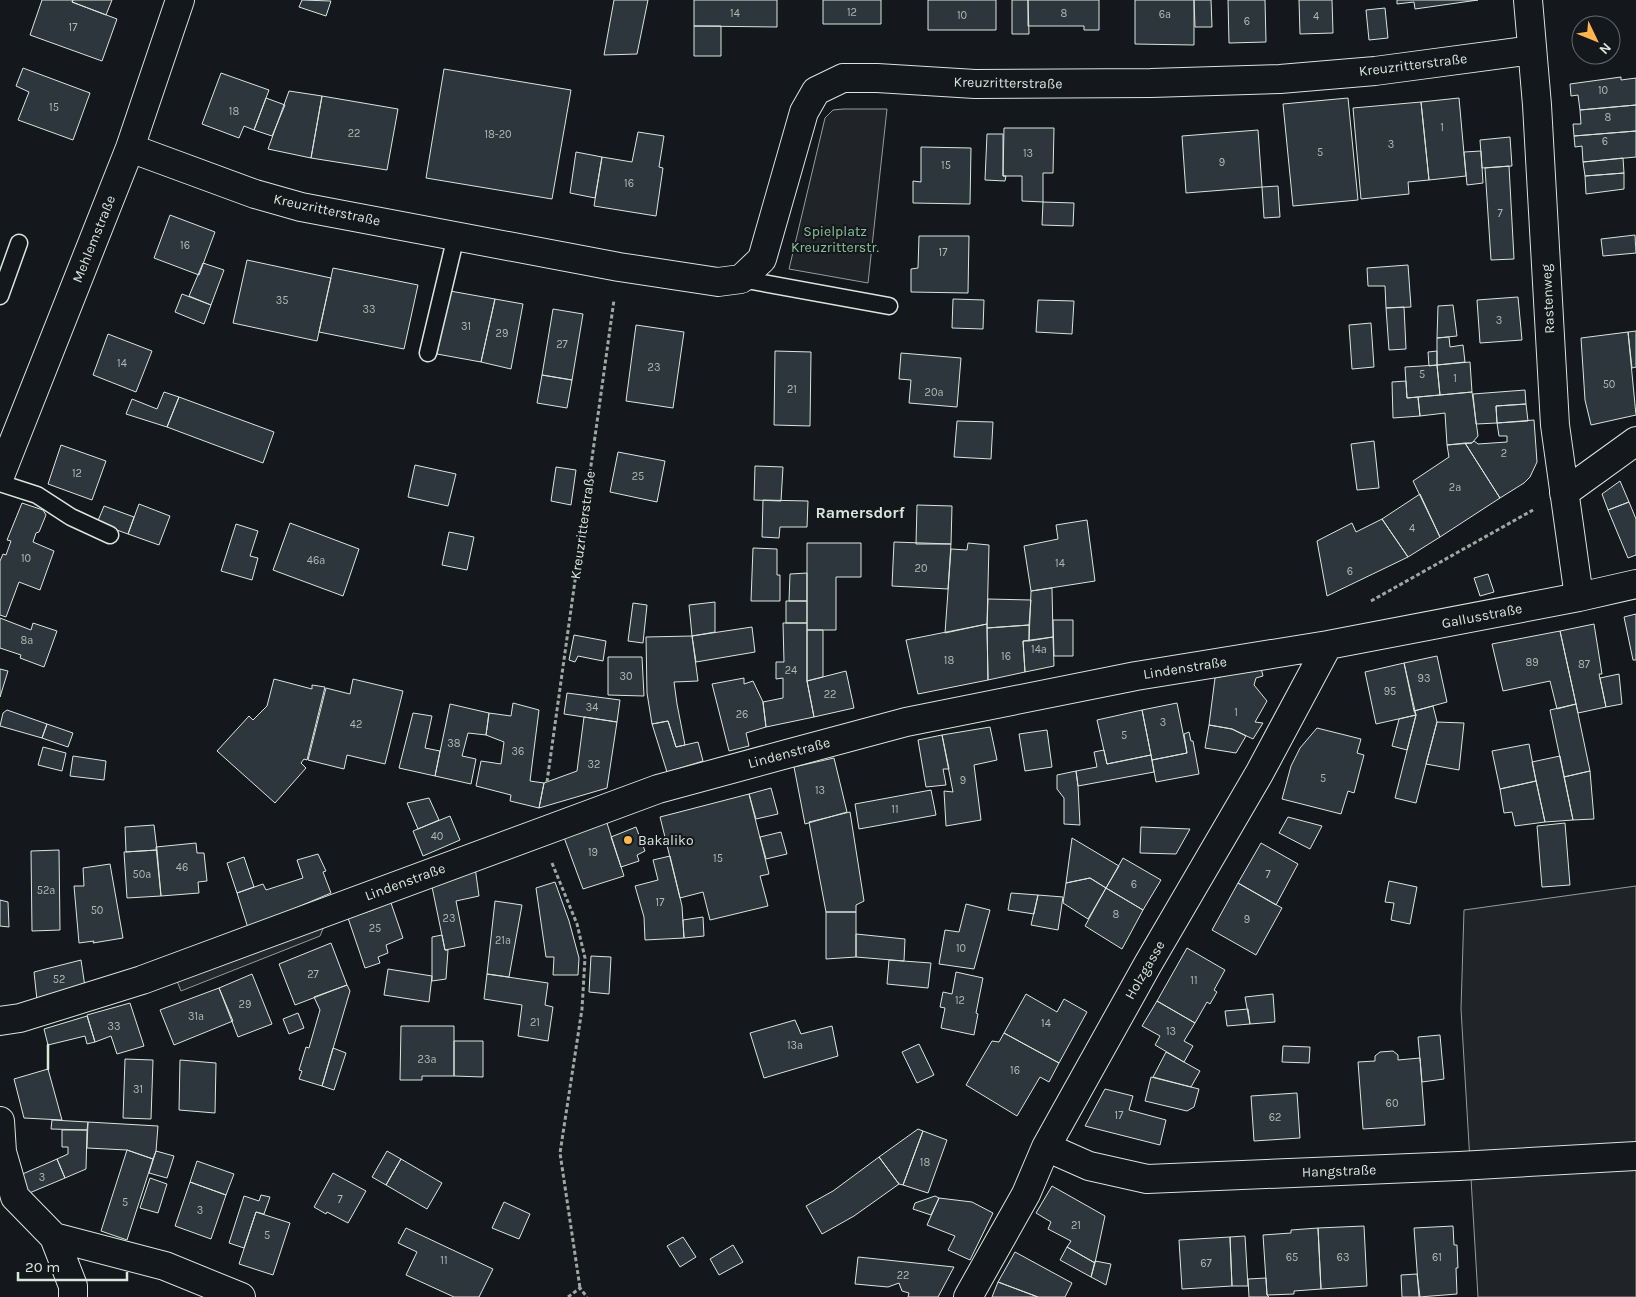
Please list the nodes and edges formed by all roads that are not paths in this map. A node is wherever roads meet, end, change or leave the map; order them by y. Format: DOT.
graph roads {
  1 [pos="180,0"];
  2 [pos="1528,0"];
  3 [pos="1532,50"];
  4 [pos="130,148"];
  5 [pos="456,236"];
  6 [pos="19,243"];
  7 [pos="741,279"];
  8 [pos="0,296"];
  9 [pos="888,306"];
  10 [pos="428,353"];
  11 [pos="1636,441"];
  12 [pos="0,476"];
  13 [pos="0,482"];
  14 [pos="1564,493"];
  15 [pos="110,535"];
  16 [pos="1636,584"];
  17 [pos="1579,597"];
  18 [pos="1328,645"];
  19 [pos="0,1021"];
  20 [pos="0,1121"];
  21 [pos="1046,1147"];
  22 [pos="1636,1156"];
  23 [pos="54,1237"];
  24 [pos="74,1297"];
  25 [pos="241,1297"];
  26 [pos="968,1297"];
  1 -- 4 [label="street, Mehlemstraße"];
  2 -- 3 [label="street, Rastenweg"];
  3 -- 7 [label="street, Kreuzritterstraße"];
  3 -- 14 [label="street, Rastenweg"];
  4 -- 5 [label="street, Kreuzritterstraße"];
  4 -- 12 [label="street, Mehlemstraße"];
  5 -- 7 [label="street, Kreuzritterstraße"];
  5 -- 10 [label="lane"];
  6 -- 8 [label="lane"];
  7 -- 9 [label="lane"];
  11 -- 14 [label="street"];
  13 -- 15 [label="lane"];
  14 -- 17 [label="street, Rastenweg"];
  16 -- 17 [label="street, Gallusstraße"];
  17 -- 18 [label="street, Gallusstraße"];
  18 -- 19 [label="street, Lindenstraße"];
  18 -- 21 [label="street, Holzgasse"];
  20 -- 23 [label="street"];
  21 -- 22 [label="street, Hangstraße"];
  21 -- 26 [label="street, Holzgasse"];
  23 -- 24 [label="street"];
  23 -- 25 [label="street"];
}
